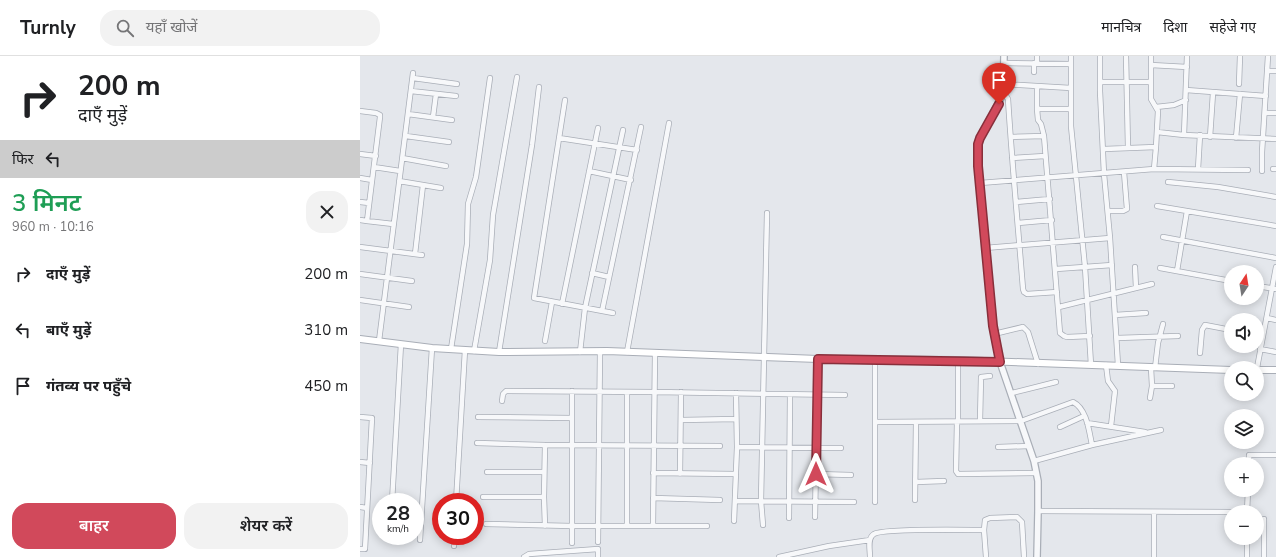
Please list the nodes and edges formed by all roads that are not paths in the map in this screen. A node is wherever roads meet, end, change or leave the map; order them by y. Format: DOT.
graph roads {
  1 [pos="1004,56"];
  2 [pos="1037,56"];
  3 [pos="1071,56"];
  4 [pos="1100,56"];
  5 [pos="1126,56"];
  6 [pos="1151,56"];
  7 [pos="1187,56"];
  8 [pos="1240,56"];
  9 [pos="1268,56"];
  10 [pos="1004,62"];
  11 [pos="1035,63"];
  12 [pos="1072,64"];
  13 [pos="1151,66"];
  14 [pos="1187,67"];
  15 [pos="1267,71"];
  16 [pos="1276,71"];
  17 [pos="1034,72"];
  18 [pos="517,77"];
  19 [pos="490,78"];
  20 [pos="1100,82"];
  21 [pos="1125,82"];
  22 [pos="1151,82"];
  23 [pos="457,84"];
  24 [pos="1003,84"];
  25 [pos="1239,84"];
  26 [pos="1037,86"];
  27 [pos="539,87"];
  28 [pos="1071,88"];
  29 [pos="1186,90"];
  30 [pos="411,91"];
  31 [pos="1003,91"];
  32 [pos="1213,93"];
  33 [pos="436,94"];
  34 [pos="1240,94"];
  35 [pos="456,96"];
  36 [pos="1266,96"];
  37 [pos="565,100"];
  38 [pos="1186,100"];
  39 [pos="1156,107"];
  40 [pos="1037,109"];
  41 [pos="1071,110"];
  42 [pos="360,111"];
  43 [pos="1265,113"];
  44 [pos="408,114"];
  45 [pos="1276,114"];
  46 [pos="433,117"];
  47 [pos="452,120"];
  48 [pos="669,123"];
  49 [pos="641,127"];
  50 [pos="598,128"];
  51 [pos="623,130"];
  52 [pos="1157,132"];
  53 [pos="1184,135"];
  54 [pos="1200,135"];
  55 [pos="406,136"];
  56 [pos="1044,136"];
  57 [pos="1010,137"];
  58 [pos="1210,137"];
  59 [pos="559,138"];
  60 [pos="1236,138"];
  61 [pos="1263,138"];
  62 [pos="1276,139"];
  63 [pos="449,142"];
  64 [pos="594,144"];
  65 [pos="1156,147"];
  66 [pos="620,148"];
  67 [pos="1128,148"];
  68 [pos="1104,149"];
  69 [pos="637,150"];
  70 [pos="360,154"];
  71 [pos="376,156"];
  72 [pos="1045,156"];
  73 [pos="402,158"];
  74 [pos="1012,158"];
  75 [pos="446,166"];
  76 [pos="374,167"];
  77 [pos="1154,169"];
  78 [pos="1198,169"];
  79 [pos="1248,170"];
  80 [pos="589,171"];
  81 [pos="1262,171"];
  82 [pos="400,172"];
  83 [pos="1124,172"];
  84 [pos="1104,174"];
  85 [pos="614,176"];
  86 [pos="1076,176"];
  87 [pos="360,178"];
  88 [pos="1047,178"];
  89 [pos="372,180"];
  90 [pos="631,180"];
  91 [pos="1013,181"];
  92 [pos="399,182"];
  93 [pos="1168,182"];
  94 [pos="980,183"];
  95 [pos="423,186"];
  96 [pos="441,188"];
  97 [pos="1276,197"];
  98 [pos="1050,199"];
  99 [pos="360,202"];
  100 [pos="1016,202"];
  101 [pos="369,204"];
  102 [pos="1157,206"];
  103 [pos="1108,211"];
  104 [pos="1187,211"];
  105 [pos="767,213"];
  106 [pos="360,220"];
  107 [pos="1052,220"];
  108 [pos="367,221"];
  109 [pos="1018,223"];
  110 [pos="394,224"];
  111 [pos="1276,226"];
  112 [pos="1163,237"];
  113 [pos="1110,238"];
  114 [pos="1082,240"];
  115 [pos="1182,240"];
  116 [pos="1053,244"];
  117 [pos="1019,246"];
  118 [pos="360,247"];
  119 [pos="985,248"];
  120 [pos="390,250"];
  121 [pos="415,254"];
  122 [pos="422,255"];
  123 [pos="1276,258"];
  124 [pos="1112,265"];
  125 [pos="1085,267"];
  126 [pos="1135,267"];
  127 [pos="1276,267"];
  128 [pos="1160,268"];
  129 [pos="1056,269"];
  130 [pos="1177,271"];
  131 [pos="360,274"];
  132 [pos="592,274"];
  133 [pos="608,277"];
  134 [pos="387,278"];
  135 [pos="1224,280"];
  136 [pos="412,281"];
  137 [pos="1152,284"];
  138 [pos="1264,287"];
  139 [pos="1136,288"];
  140 [pos="1274,289"];
  141 [pos="1057,292"];
  142 [pos="1113,294"];
  143 [pos="360,300"];
  144 [pos="1088,301"];
  145 [pos="552,302"];
  146 [pos="384,303"];
  147 [pos="562,304"];
  148 [pos="409,306"];
  149 [pos="1059,307"];
  150 [pos="585,308"];
  151 [pos="602,311"];
  152 [pos="613,313"];
  153 [pos="1146,313"];
  154 [pos="1115,315"];
  155 [pos="1267,318"];
  156 [pos="1276,320"];
  157 [pos="1163,324"];
  158 [pos="1224,329"];
  159 [pos="1264,332"];
  160 [pos="994,334"];
  161 [pos="1090,336"];
  162 [pos="1178,336"];
  163 [pos="1159,337"];
  164 [pos="1117,338"];
  165 [pos="360,339"];
  166 [pos="378,341"];
  167 [pos="545,341"];
  168 [pos="401,344"];
  169 [pos="432,348"];
  170 [pos="452,349"];
  171 [pos="465,350"];
  172 [pos="1264,350"];
  173 [pos="474,351"];
  174 [pos="600,351"];
  175 [pos="499,352"];
  176 [pos="580,352"];
  177 [pos="627,352"];
  178 [pos="1276,352"];
  179 [pos="655,353"];
  180 [pos="1200,353"];
  181 [pos="764,357"];
  182 [pos="818,359"];
  183 [pos="875,360"];
  184 [pos="958,360"];
  185 [pos="1000,362"];
  186 [pos="1038,364"];
  187 [pos="1091,365"];
  188 [pos="1106,365"];
  189 [pos="1118,365"];
  190 [pos="1153,368"];
  191 [pos="1264,369"];
  192 [pos="1224,370"];
  193 [pos="1276,370"];
  194 [pos="990,376"];
  195 [pos="1056,382"];
  196 [pos="1152,386"];
  197 [pos="1172,386"];
  198 [pos="572,392"];
  199 [pos="600,392"];
  200 [pos="627,392"];
  201 [pos="654,392"];
  202 [pos="681,392"];
  203 [pos="736,393"];
  204 [pos="764,394"];
  205 [pos="790,394"];
  206 [pos="816,394"];
  207 [pos="1012,394"];
  208 [pos="845,395"];
  209 [pos="1150,398"];
  210 [pos="502,401"];
  211 [pos="1084,416"];
  212 [pos="360,417"];
  213 [pos="478,417"];
  214 [pos="572,418"];
  215 [pos="736,419"];
  216 [pos="681,420"];
  217 [pos="980,421"];
  218 [pos="875,422"];
  219 [pos="916,422"];
  220 [pos="958,422"];
  221 [pos="1021,422"];
  222 [pos="1087,423"];
  223 [pos="1111,426"];
  224 [pos="1060,427"];
  225 [pos="1161,430"];
  226 [pos="1149,432"];
  227 [pos="477,443"];
  228 [pos="545,445"];
  229 [pos="572,445"];
  230 [pos="1092,445"];
  231 [pos="599,446"];
  232 [pos="627,446"];
  233 [pos="654,446"];
  234 [pos="681,446"];
  235 [pos="720,446"];
  236 [pos="737,446"];
  237 [pos="1029,446"];
  238 [pos="763,447"];
  239 [pos="998,447"];
  240 [pos="790,448"];
  241 [pos="816,448"];
  242 [pos="841,448"];
  243 [pos="1276,455"];
  244 [pos="1249,457"];
  245 [pos="1034,461"];
  246 [pos="360,462"];
  247 [pos="370,463"];
  248 [pos="487,472"];
  249 [pos="544,472"];
  250 [pos="653,473"];
  251 [pos="1036,473"];
  252 [pos="680,474"];
  253 [pos="736,474"];
  254 [pos="816,474"];
  255 [pos="850,475"];
  256 [pos="944,481"];
  257 [pos="916,482"];
  258 [pos="393,493"];
  259 [pos="423,493"];
  260 [pos="457,493"];
  261 [pos="484,497"];
  262 [pos="544,497"];
  263 [pos="653,498"];
  264 [pos="720,500"];
  265 [pos="915,500"];
  266 [pos="735,501"];
  267 [pos="761,501"];
  268 [pos="789,501"];
  269 [pos="815,502"];
  270 [pos="854,502"];
  271 [pos="876,502"];
  272 [pos="360,507"];
  273 [pos="367,508"];
  274 [pos="1038,511"];
  275 [pos="1154,512"];
  276 [pos="1224,512"];
  277 [pos="815,517"];
  278 [pos="789,518"];
  279 [pos="734,521"];
  280 [pos="486,524"];
  281 [pos="763,525"];
  282 [pos="545,526"];
  283 [pos="572,526"];
  284 [pos="598,526"];
  285 [pos="627,526"];
  286 [pos="653,526"];
  287 [pos="707,526"];
  288 [pos="984,530"];
  289 [pos="870,540"];
  290 [pos="598,542"];
  291 [pos="572,543"];
  292 [pos="1247,545"];
  293 [pos="1264,545"];
  294 [pos="360,549"];
  295 [pos="796,555"];
  296 [pos="524,557"];
  297 [pos="598,557"];
  298 [pos="779,557"];
  299 [pos="870,557"];
  300 [pos="986,557"];
  301 [pos="1024,557"];
  302 [pos="1037,557"];
  303 [pos="1154,557"];
  304 [pos="1247,557"];
  305 [pos="1264,557"];
  1 -- 10 [label="street"];
  2 -- 11 [label="street"];
  3 -- 12 [label="street"];
  4 -- 20 [label="street"];
  5 -- 21 [label="street"];
  6 -- 13 [label="street"];
  7 -- 14 [label="street"];
  8 -- 25 [label="street"];
  9 -- 15 [label="street"];
  10 -- 11 [label="street"];
  10 -- 24 [label="street"];
  11 -- 12 [label="street"];
  11 -- 17 [label="street"];
  12 -- 28 [label="street"];
  13 -- 14 [label="street"];
  13 -- 22 [label="street"];
  14 -- 29 [label="street"];
  15 -- 16 [label="street"];
  15 -- 36 [label="street"];
  18 -- 173 [label="street"];
  19 -- 170 [label="street"];
  20 -- 21 [label="street"];
  20 -- 68 [label="street"];
  21 -- 22 [label="street"];
  21 -- 67 [label="street"];
  22 -- 39 [label="street"];
  23 -- 30 [label="street"];
  24 -- 26 [label="street"];
  24 -- 31 [label="street"];
  26 -- 28 [label="street"];
  26 -- 40 [label="street"];
  27 -- 175 [label="street"];
  28 -- 41 [label="street"];
  29 -- 32 [label="street"];
  29 -- 38 [label="street"];
  30 -- 33 [label="street"];
  30 -- 44 [label="street"];
  31 -- 57 [label="street"];
  31 -- 94 [label="street"];
  32 -- 34 [label="street"];
  32 -- 58 [label="street"];
  33 -- 35 [label="street"];
  33 -- 46 [label="street"];
  34 -- 36 [label="street"];
  34 -- 60 [label="street"];
  36 -- 43 [label="street"];
  37 -- 59 [label="street"];
  38 -- 39 [label="street"];
  38 -- 53 [label="street"];
  39 -- 52 [label="street"];
  40 -- 41 [label="street"];
  40 -- 56 [label="street"];
  41 -- 86 [label="street"];
  42 -- 71 [label="street"];
  43 -- 45 [label="street"];
  43 -- 61 [label="street"];
  44 -- 46 [label="street"];
  44 -- 55 [label="street"];
  46 -- 47 [label="street"];
  48 -- 177 [label="street"];
  49 -- 69 [label="street"];
  50 -- 64 [label="street"];
  51 -- 66 [label="street"];
  52 -- 53 [label="street"];
  52 -- 65 [label="street"];
  53 -- 54 [label="street"];
  54 -- 58 [label="street"];
  54 -- 78 [label="street"];
  55 -- 63 [label="street"];
  55 -- 73 [label="street"];
  56 -- 57 [label="street"];
  56 -- 72 [label="street"];
  57 -- 74 [label="street"];
  58 -- 60 [label="street"];
  59 -- 64 [label="street"];
  59 -- 145 [label="street"];
  60 -- 61 [label="street"];
  61 -- 62 [label="street"];
  61 -- 81 [label="street"];
  64 -- 66 [label="street"];
  64 -- 80 [label="street"];
  65 -- 67 [label="street"];
  65 -- 77 [label="street"];
  66 -- 69 [label="street"];
  66 -- 85 [label="street"];
  67 -- 68 [label="street"];
  68 -- 84 [label="street"];
  69 -- 90 [label="street"];
  70 -- 71 [label="street"];
  71 -- 76 [label="street"];
  72 -- 74 [label="street"];
  72 -- 88 [label="street"];
  73 -- 75 [label="street"];
  73 -- 82 [label="street"];
  74 -- 91 [label="street"];
  76 -- 82 [label="street"];
  76 -- 89 [label="street"];
  77 -- 78 [label="street"];
  77 -- 83 [label="street"];
  78 -- 79 [label="street"];
  80 -- 85 [label="street"];
  80 -- 147 [label="street"];
  82 -- 92 [label="street"];
  83 -- 84 [label="street"];
  83 -- 103 [label="street"];
  84 -- 86 [label="street"];
  84 -- 103 [label="street"];
  85 -- 90 [label="street"];
  85 -- 132 [label="street"];
  86 -- 88 [label="street"];
  86 -- 114 [label="street"];
  87 -- 89 [label="street"];
  88 -- 91 [label="street"];
  88 -- 98 [label="street"];
  89 -- 101 [label="street"];
  90 -- 133 [label="street"];
  91 -- 94 [label="street"];
  91 -- 100 [label="street"];
  92 -- 95 [label="street"];
  92 -- 110 [label="street"];
  93 -- 97 [label="street"];
  94 -- 119 [label="street"];
  95 -- 96 [label="street"];
  95 -- 121 [label="street"];
  98 -- 100 [label="street"];
  98 -- 107 [label="street"];
  99 -- 101 [label="street"];
  100 -- 109 [label="street"];
  101 -- 108 [label="street"];
  102 -- 104 [label="street"];
  103 -- 113 [label="street"];
  104 -- 111 [label="street"];
  104 -- 115 [label="street"];
  105 -- 181 [label="street"];
  106 -- 108 [label="street"];
  107 -- 109 [label="street"];
  107 -- 116 [label="street"];
  108 -- 110 [label="street"];
  109 -- 117 [label="street"];
  110 -- 120 [label="street"];
  112 -- 115 [label="street"];
  113 -- 114 [label="street"];
  113 -- 124 [label="street"];
  114 -- 116 [label="street"];
  114 -- 125 [label="street"];
  115 -- 123 [label="street"];
  115 -- 130 [label="street"];
  116 -- 117 [label="street"];
  116 -- 129 [label="street"];
  117 -- 119 [label="street"];
  117 -- 141 [label="street"];
  118 -- 120 [label="street"];
  119 -- 160 [label="street"];
  120 -- 121 [label="street"];
  120 -- 134 [label="street"];
  121 -- 122 [label="street"];
  124 -- 125 [label="street"];
  124 -- 142 [label="street"];
  125 -- 129 [label="street"];
  125 -- 144 [label="street"];
  126 -- 139 [label="street"];
  127 -- 140 [label="street"];
  128 -- 130 [label="street"];
  129 -- 141 [label="street"];
  130 -- 135 [label="street"];
  131 -- 134 [label="street"];
  132 -- 133 [label="street"];
  132 -- 150 [label="street"];
  133 -- 151 [label="street"];
  134 -- 136 [label="street"];
  134 -- 146 [label="street"];
  137 -- 139 [label="street"];
  138 -- 140 [label="street"];
  139 -- 142 [label="street"];
  140 -- 155 [label="street"];
  141 -- 149 [label="street"];
  142 -- 144 [label="street"];
  142 -- 154 [label="street"];
  143 -- 146 [label="street"];
  144 -- 149 [label="street"];
  144 -- 161 [label="street"];
  145 -- 147 [label="street"];
  145 -- 167 [label="street"];
  146 -- 148 [label="street"];
  146 -- 166 [label="street"];
  147 -- 150 [label="street"];
  149 -- 161 [label="street"];
  150 -- 151 [label="street"];
  150 -- 176 [label="street"];
  151 -- 152 [label="street"];
  153 -- 154 [label="street"];
  154 -- 164 [label="street"];
  155 -- 156 [label="street"];
  155 -- 159 [label="street"];
  157 -- 163 [label="street"];
  158 -- 180 [label="street"];
  160 -- 185 [label="street"];
  160 -- 186 [label="street"];
  161 -- 187 [label="street"];
  162 -- 163 [label="street"];
  163 -- 164 [label="street"];
  163 -- 190 [label="street"];
  164 -- 189 [label="street"];
  165 -- 166 [label="main road"];
  166 -- 168 [label="main road"];
  168 -- 169 [label="main road"];
  168 -- 258 [label="street"];
  169 -- 170 [label="main road"];
  169 -- 259 [label="street"];
  170 -- 171 [label="main road"];
  171 -- 173 [label="main road"];
  171 -- 260 [label="street"];
  172 -- 178 [label="street"];
  173 -- 175 [label="main road"];
  174 -- 176 [label="main road"];
  174 -- 177 [label="main road"];
  174 -- 199 [label="street"];
  175 -- 176 [label="main road"];
  177 -- 179 [label="main road"];
  179 -- 181 [label="main road"];
  179 -- 201 [label="street"];
  181 -- 182 [label="main road"];
  181 -- 204 [label="street"];
  182 -- 183 [label="main road"];
  182 -- 206 [label="street"];
  183 -- 184 [label="main road"];
  183 -- 218 [label="street"];
  184 -- 185 [label="main road"];
  184 -- 220 [label="street"];
  185 -- 186 [label="main road"];
  185 -- 207 [label="street"];
  186 -- 187 [label="main road"];
  187 -- 188 [label="main road"];
  188 -- 189 [label="main road"];
  188 -- 223 [label="street"];
  189 -- 190 [label="main road"];
  190 -- 192 [label="main road"];
  190 -- 196 [label="street"];
  191 -- 193 [label="main road"];
  194 -- 217 [label="street"];
  195 -- 207 [label="street"];
  196 -- 197 [label="street"];
  196 -- 209 [label="street"];
  198 -- 199 [label="street"];
  198 -- 210 [label="street"];
  198 -- 214 [label="street"];
  199 -- 200 [label="street"];
  199 -- 231 [label="street"];
  200 -- 201 [label="street"];
  200 -- 232 [label="street"];
  201 -- 202 [label="street"];
  201 -- 233 [label="street"];
  202 -- 203 [label="street"];
  202 -- 216 [label="street"];
  203 -- 204 [label="street"];
  203 -- 215 [label="street"];
  204 -- 205 [label="street"];
  204 -- 238 [label="street"];
  205 -- 206 [label="street"];
  205 -- 240 [label="street"];
  206 -- 208 [label="street"];
  206 -- 241 [label="street"];
  207 -- 221 [label="street"];
  211 -- 221 [label="street"];
  211 -- 222 [label="street"];
  211 -- 224 [label="street"];
  212 -- 247 [label="street"];
  213 -- 214 [label="street"];
  214 -- 229 [label="street"];
  215 -- 216 [label="street"];
  215 -- 236 [label="street"];
  216 -- 234 [label="street"];
  217 -- 220 [label="street"];
  217 -- 221 [label="street"];
  218 -- 219 [label="street"];
  218 -- 271 [label="street"];
  219 -- 220 [label="street"];
  219 -- 257 [label="street"];
  220 -- 251 [label="street"];
  221 -- 237 [label="street"];
  222 -- 223 [label="street"];
  222 -- 230 [label="street"];
  223 -- 226 [label="street"];
  225 -- 226 [label="street"];
  226 -- 230 [label="street"];
  227 -- 228 [label="street"];
  228 -- 229 [label="street"];
  228 -- 249 [label="street"];
  229 -- 231 [label="street"];
  229 -- 283 [label="street"];
  230 -- 245 [label="street"];
  231 -- 232 [label="street"];
  231 -- 284 [label="street"];
  232 -- 233 [label="street"];
  232 -- 285 [label="street"];
  233 -- 234 [label="street"];
  233 -- 250 [label="street"];
  234 -- 235 [label="street"];
  234 -- 252 [label="street"];
  236 -- 238 [label="street"];
  236 -- 253 [label="street"];
  237 -- 239 [label="street"];
  237 -- 245 [label="street"];
  238 -- 240 [label="street"];
  238 -- 267 [label="street"];
  240 -- 241 [label="street"];
  240 -- 268 [label="street"];
  241 -- 242 [label="street"];
  241 -- 254 [label="street"];
  243 -- 244 [label="street"];
  245 -- 251 [label="street"];
  246 -- 247 [label="street"];
  247 -- 273 [label="street"];
  248 -- 249 [label="street"];
  249 -- 262 [label="street"];
  250 -- 252 [label="street"];
  250 -- 263 [label="street"];
  251 -- 274 [label="street"];
  252 -- 253 [label="street"];
  253 -- 266 [label="street"];
  254 -- 255 [label="street"];
  254 -- 269 [label="street"];
  256 -- 257 [label="street"];
  257 -- 265 [label="street"];
  261 -- 262 [label="street"];
  262 -- 282 [label="street"];
  263 -- 264 [label="street"];
  263 -- 286 [label="street"];
  266 -- 267 [label="street"];
  266 -- 279 [label="street"];
  267 -- 268 [label="street"];
  267 -- 281 [label="street"];
  268 -- 269 [label="street"];
  268 -- 278 [label="street"];
  269 -- 270 [label="street"];
  269 -- 277 [label="street"];
  272 -- 273 [label="street"];
  273 -- 294 [label="street"];
  274 -- 275 [label="street"];
  274 -- 302 [label="street"];
  275 -- 276 [label="street"];
  275 -- 303 [label="street"];
  280 -- 282 [label="street"];
  282 -- 283 [label="street"];
  283 -- 284 [label="street"];
  283 -- 291 [label="street"];
  284 -- 285 [label="street"];
  284 -- 290 [label="street"];
  285 -- 286 [label="street"];
  286 -- 287 [label="street"];
  288 -- 289 [label="street"];
  288 -- 300 [label="street"];
  288 -- 301 [label="street"];
  289 -- 295 [label="street"];
  289 -- 299 [label="street"];
  292 -- 304 [label="street"];
  293 -- 305 [label="street"];
  295 -- 298 [label="street"];
  296 -- 297 [label="street"];
}
